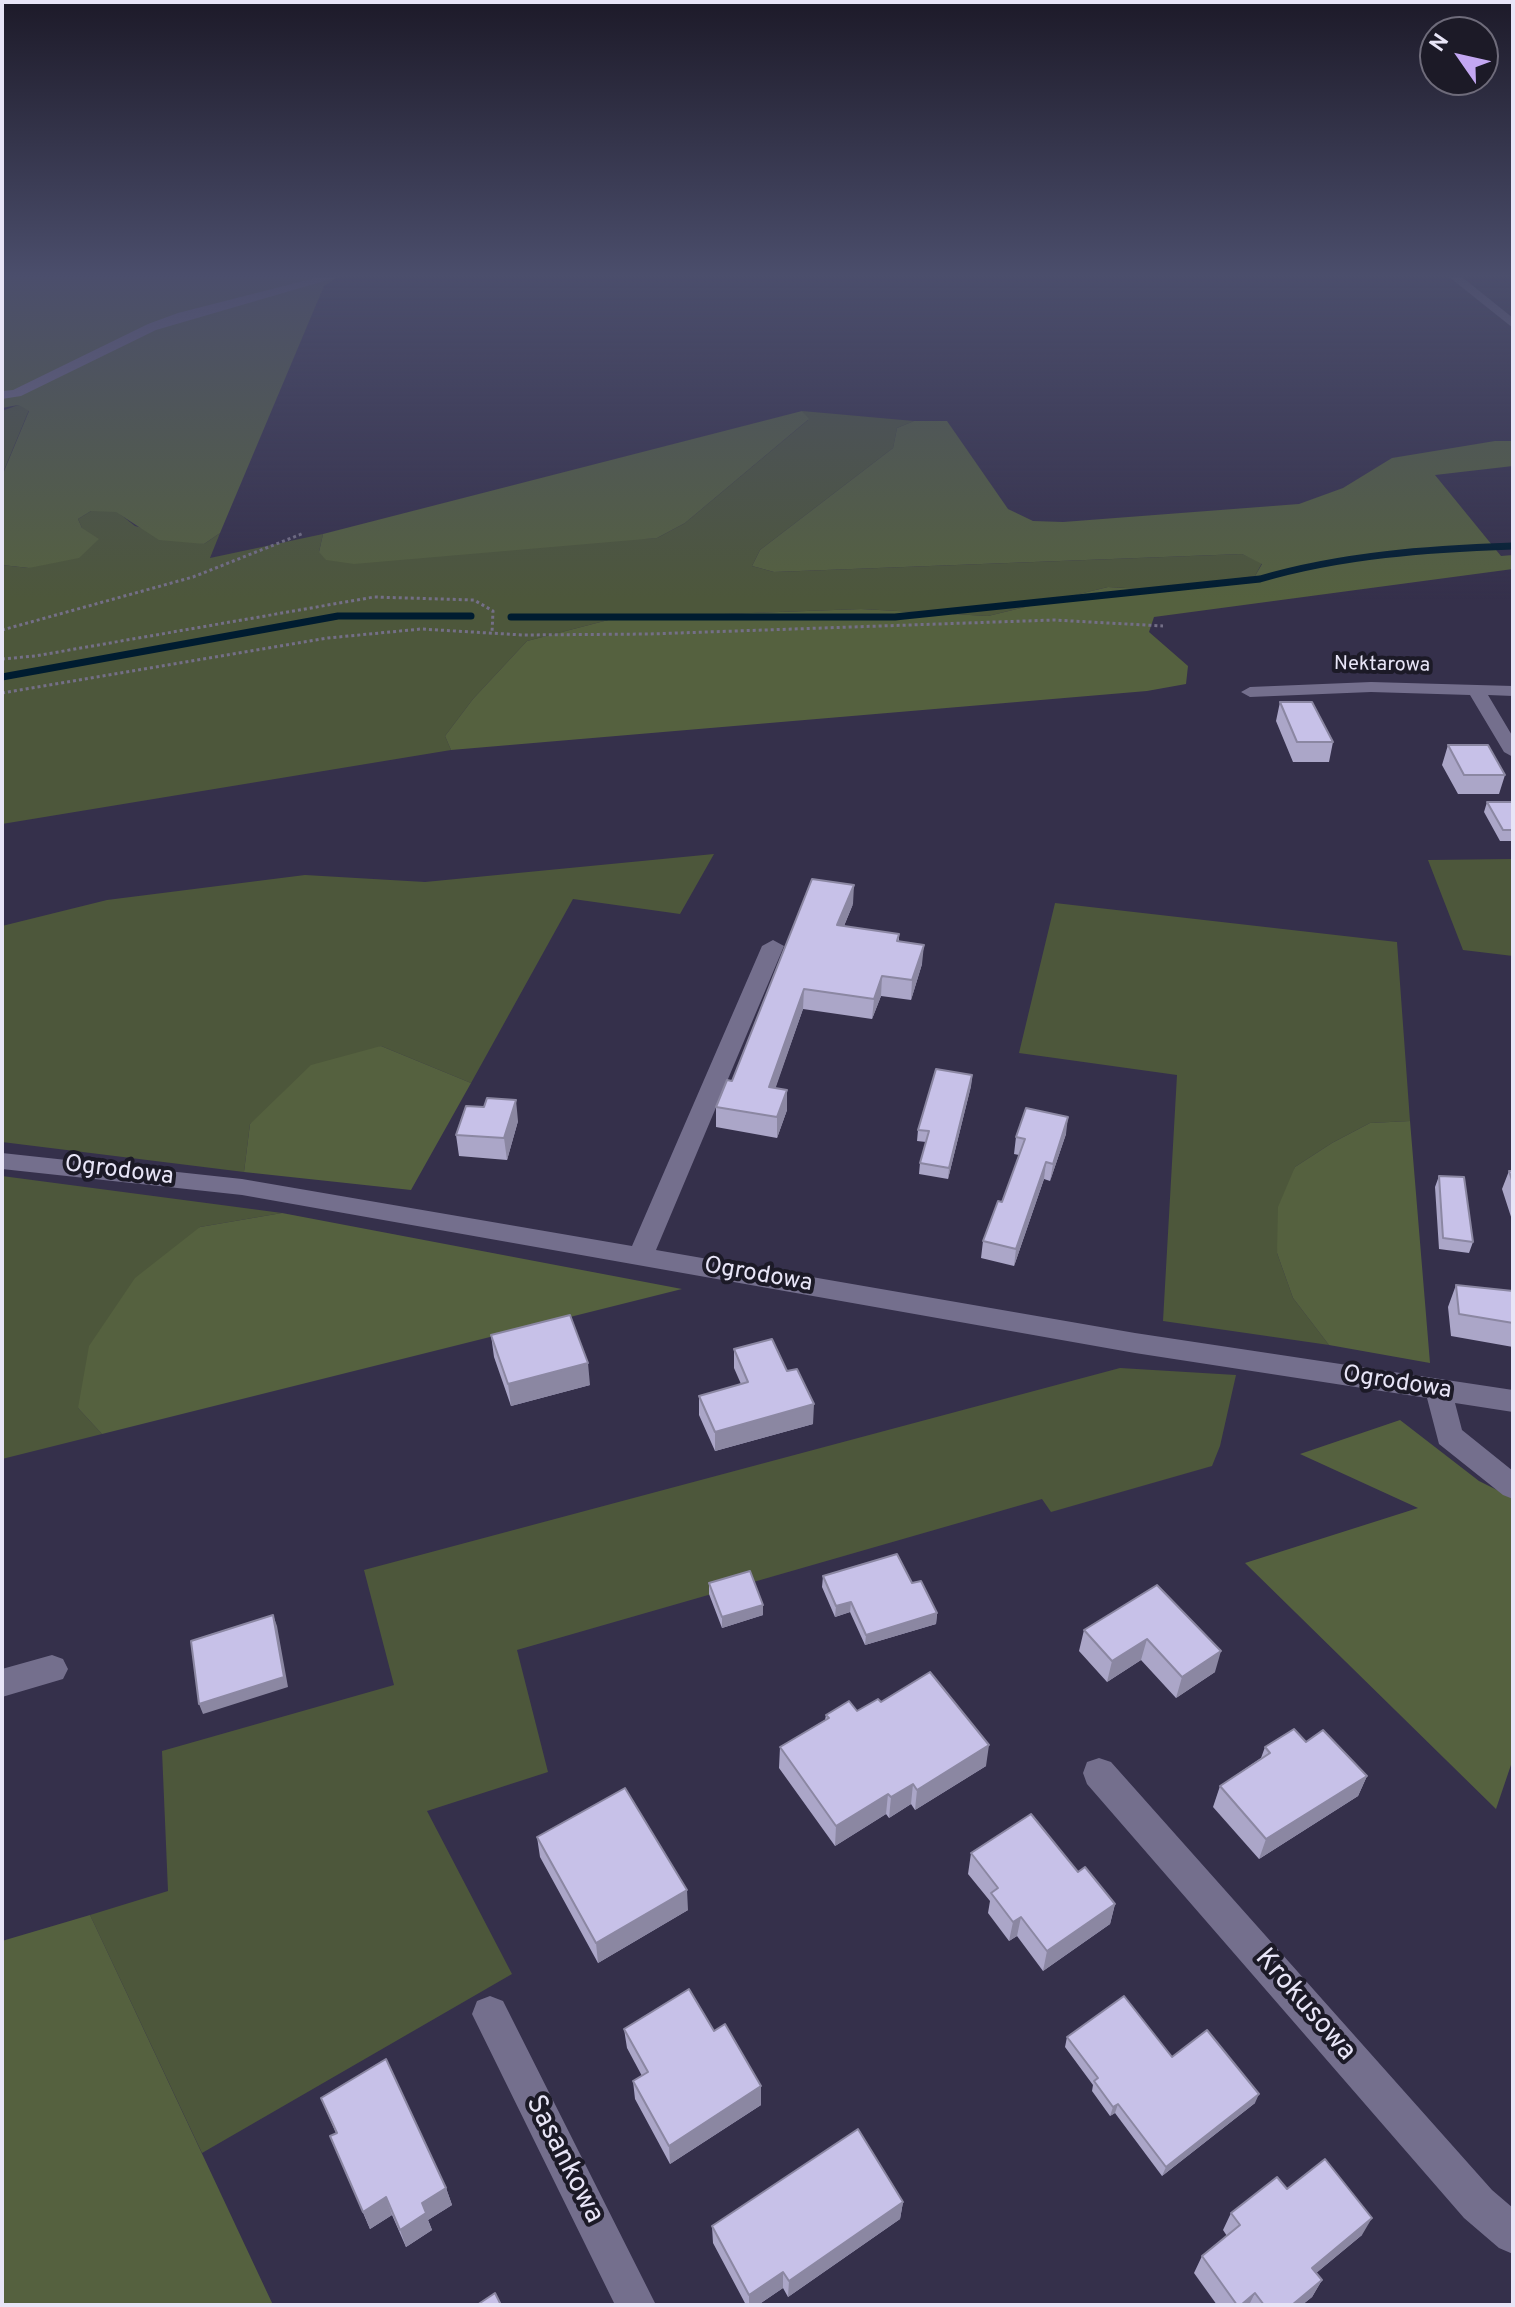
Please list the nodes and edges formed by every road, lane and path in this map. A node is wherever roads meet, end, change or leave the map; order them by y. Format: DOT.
graph roads {
  1 [pos="29,385"];
  2 [pos="9,394"];
  3 [pos="2,405"];
  4 [pos="304,533"];
  5 [pos="1163,626"];
  6 [pos="2,630"];
  7 [pos="492,633"];
  8 [pos="2,659"];
  9 [pos="1476,690"];
  10 [pos="1513,691"];
  11 [pos="1250,692"];
  12 [pos="2,693"];
  13 [pos="1513,752"];
  14 [pos="773,946"];
  15 [pos="2,1161"];
  16 [pos="641,1255"];
  17 [pos="1439,1391"];
  18 [pos="1513,1401"];
  19 [pos="1513,1487"];
  20 [pos="52,1669"];
  21 [pos="2,1683"];
  22 [pos="1099,1773"];
  23 [pos="490,2014"];
  24 [pos="1513,2234"];
  25 [pos="636,2305"];
  1 -- 2 [label="street"];
  2 -- 3 [label="street"];
  4 -- 6 [label="path"];
  5 -- 7 [label="path"];
  7 -- 8 [label="path"];
  7 -- 12 [label="path"];
  9 -- 10 [label="street, Nektarowa"];
  9 -- 11 [label="street, Nektarowa"];
  9 -- 13 [label="street"];
  14 -- 16 [label="street"];
  15 -- 16 [label="street, Ogrodowa"];
  16 -- 17 [label="street, Ogrodowa"];
  17 -- 18 [label="street, Ogrodowa"];
  17 -- 19 [label="street"];
  20 -- 21 [label="street"];
  22 -- 24 [label="street, Krokusowa"];
  23 -- 25 [label="street, Sasankowa"];
}
